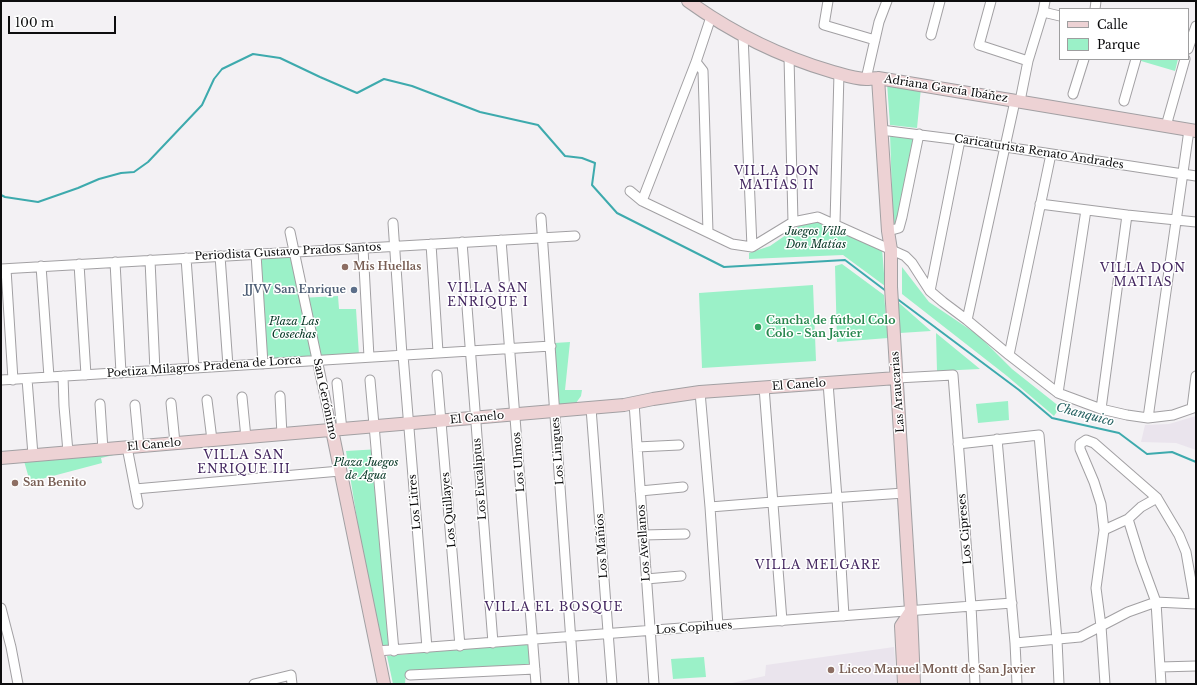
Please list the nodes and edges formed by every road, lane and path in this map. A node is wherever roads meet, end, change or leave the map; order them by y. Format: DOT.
graph roads {
  1 [pos="688,1"];
  2 [pos="828,1"];
  3 [pos="887,1"];
  4 [pos="940,1"];
  5 [pos="991,1"];
  6 [pos="1045,1"];
  7 [pos="1043,12"];
  8 [pos="1059,16"];
  9 [pos="711,17"];
  10 [pos="1196,26"];
  11 [pos="743,35"];
  12 [pos="931,35"];
  13 [pos="875,40"];
  14 [pos="1189,46"];
  15 [pos="789,57"];
  16 [pos="1084,60"];
  17 [pos="1136,60"];
  18 [pos="1185,60"];
  19 [pos="1028,61"];
  20 [pos="696,62"];
  21 [pos="839,73"];
  22 [pos="872,78"];
  23 [pos="1073,94"];
  24 [pos="1017,101"];
  25 [pos="1124,101"];
  26 [pos="1166,126"];
  27 [pos="881,130"];
  28 [pos="1192,130"];
  29 [pos="919,134"];
  30 [pos="960,140"];
  31 [pos="1006,147"];
  32 [pos="1051,154"];
  33 [pos="1182,174"];
  34 [pos="1196,176"];
  35 [pos="630,191"];
  36 [pos="642,201"];
  37 [pos="1040,204"];
  38 [pos="1086,210"];
  39 [pos="1127,215"];
  40 [pos="541,218"];
  41 [pos="1176,220"];
  42 [pos="793,222"];
  43 [pos="1196,222"];
  44 [pos="393,223"];
  45 [pos="835,223"];
  46 [pos="888,231"];
  47 [pos="290,232"];
  48 [pos="708,232"];
  49 [pos="575,236"];
  50 [pos="543,237"];
  51 [pos="501,240"];
  52 [pos="462,242"];
  53 [pos="431,244"];
  54 [pos="395,246"];
  55 [pos="752,247"];
  56 [pos="363,248"];
  57 [pos="891,250"];
  58 [pos="294,252"];
  59 [pos="256,254"];
  60 [pos="220,256"];
  61 [pos="186,258"];
  62 [pos="150,260"];
  63 [pos="114,262"];
  64 [pos="79,264"];
  65 [pos="41,266"];
  66 [pos="4,269"];
  67 [pos="930,291"];
  68 [pos="967,320"];
  69 [pos="551,346"];
  70 [pos="510,348"];
  71 [pos="470,350"];
  72 [pos="438,352"];
  73 [pos="403,355"];
  74 [pos="1009,355"];
  75 [pos="369,357"];
  76 [pos="317,360"];
  77 [pos="263,364"];
  78 [pos="228,366"];
  79 [pos="194,368"];
  80 [pos="155,371"];
  81 [pos="121,373"];
  82 [pos="86,375"];
  83 [pos="437,375"];
  84 [pos="953,375"];
  85 [pos="63,376"];
  86 [pos="1196,376"];
  87 [pos="49,377"];
  88 [pos="897,378"];
  89 [pos="27,379"];
  90 [pos="1,380"];
  91 [pos="13,380"];
  92 [pos="370,380"];
  93 [pos="337,383"];
  94 [pos="828,383"];
  95 [pos="764,387"];
  96 [pos="700,392"];
  97 [pos="1058,393"];
  98 [pos="280,396"];
  99 [pos="242,397"];
  100 [pos="207,400"];
  101 [pos="171,403"];
  102 [pos="634,403"];
  103 [pos="100,404"];
  104 [pos="136,405"];
  105 [pos="1194,407"];
  106 [pos="591,408"];
  107 [pos="1101,409"];
  108 [pos="556,411"];
  109 [pos="515,414"];
  110 [pos="475,418"];
  111 [pos="1148,418"];
  112 [pos="441,421"];
  113 [pos="409,424"];
  114 [pos="375,427"];
  115 [pos="337,430"];
  116 [pos="282,434"];
  117 [pos="246,438"];
  118 [pos="212,440"];
  119 [pos="997,440"];
  120 [pos="175,443"];
  121 [pos="958,444"];
  122 [pos="679,445"];
  123 [pos="133,447"];
  124 [pos="637,447"];
  125 [pos="103,450"];
  126 [pos="68,452"];
  127 [pos="33,455"];
  128 [pos="1,458"];
  129 [pos="340,471"];
  130 [pos="683,487"];
  131 [pos="135,489"];
  132 [pos="640,491"];
  133 [pos="904,493"];
  134 [pos="837,498"];
  135 [pos="1157,498"];
  136 [pos="772,502"];
  137 [pos="138,504"];
  138 [pos="710,507"];
  139 [pos="1128,519"];
  140 [pos="1104,530"];
  141 [pos="685,534"];
  142 [pos="643,535"];
  143 [pos="681,576"];
  144 [pos="646,579"];
  145 [pos="1156,602"];
  146 [pos="1012,603"];
  147 [pos="1195,604"];
  148 [pos="971,606"];
  149 [pos="1,608"];
  150 [pos="911,611"];
  151 [pos="844,616"];
  152 [pos="782,621"];
  153 [pos="718,626"];
  154 [pos="1101,626"];
  155 [pos="649,631"];
  156 [pos="608,634"];
  157 [pos="571,637"];
  158 [pos="533,640"];
  159 [pos="1057,640"];
  160 [pos="493,643"];
  161 [pos="1015,643"];
  162 [pos="460,646"];
  163 [pos="428,648"];
  164 [pos="377,651"];
  165 [pos="394,651"];
  166 [pos="1196,666"];
  167 [pos="1160,667"];
  168 [pos="535,669"];
  169 [pos="410,675"];
  170 [pos="292,679"];
  171 [pos="18,684"];
  172 [pos="254,684"];
  173 [pos="384,684"];
  174 [pos="536,684"];
  175 [pos="574,684"];
  176 [pos="612,684"];
  177 [pos="654,684"];
  178 [pos="904,684"];
  179 [pos="914,684"];
  180 [pos="975,684"];
  181 [pos="1017,684"];
  182 [pos="1059,684"];
  183 [pos="1105,684"];
  184 [pos="1161,684"];
  1 -- 9 [label="street, Adriana García Ibáñez"];
  2 -- 13 [label="street"];
  3 -- 13 [label="street, Las Araucarias"];
  4 -- 12 [label="street"];
  5 -- 19 [label="street"];
  6 -- 7 [label="street"];
  7 -- 8 [label="street"];
  7 -- 19 [label="street"];
  9 -- 11 [label="street, Adriana García Ibáñez"];
  9 -- 20 [label="street"];
  10 -- 14 [label="street"];
  11 -- 15 [label="street, Adriana García Ibáñez"];
  11 -- 55 [label="street"];
  13 -- 22 [label="street, Las Araucarias"];
  15 -- 21 [label="street, Adriana García Ibáñez"];
  15 -- 42 [label="street"];
  16 -- 23 [label="street"];
  17 -- 25 [label="street"];
  18 -- 26 [label="street"];
  19 -- 24 [label="street"];
  20 -- 36 [label="street"];
  20 -- 48 [label="street"];
  21 -- 22 [label="street, Adriana García Ibáñez"];
  21 -- 45 [label="street"];
  22 -- 24 [label="street, Adriana García Ibáñez"];
  22 -- 27 [label="street, Las Araucarias"];
  24 -- 26 [label="street, Adriana García Ibáñez"];
  24 -- 31 [label="street"];
  26 -- 28 [label="street, Adriana García Ibáñez"];
  27 -- 29 [label="street, Caricaturista Renato Andrades"];
  27 -- 46 [label="street, Las Araucarias"];
  28 -- 33 [label="street"];
  29 -- 30 [label="street, Caricaturista Renato Andrades"];
  29 -- 46 [label="street"];
  30 -- 31 [label="street, Caricaturista Renato Andrades"];
  30 -- 67 [label="street"];
  31 -- 32 [label="street, Caricaturista Renato Andrades"];
  31 -- 68 [label="street"];
  32 -- 33 [label="street, Caricaturista Renato Andrades"];
  32 -- 37 [label="street"];
  33 -- 34 [label="street, Caricaturista Renato Andrades"];
  33 -- 41 [label="street"];
  35 -- 36 [label="street"];
  36 -- 48 [label="street"];
  37 -- 38 [label="street"];
  37 -- 74 [label="street"];
  38 -- 39 [label="street"];
  38 -- 97 [label="street"];
  39 -- 41 [label="street"];
  39 -- 107 [label="street"];
  40 -- 50 [label="street, Los Lingues"];
  41 -- 43 [label="street"];
  41 -- 111 [label="street"];
  42 -- 45 [label="street"];
  42 -- 55 [label="street"];
  44 -- 54 [label="street, Los Litres"];
  45 -- 57 [label="street"];
  46 -- 57 [label="street, Las Araucarias"];
  47 -- 58 [label="street, San Gerónimo"];
  48 -- 55 [label="street"];
  49 -- 50 [label="street, Periodista Gustavo Prados Santos"];
  50 -- 51 [label="street, Periodista Gustavo Prados Santos"];
  50 -- 69 [label="street, Los Lingues"];
  51 -- 52 [label="street, Periodista Gustavo Prados Santos"];
  51 -- 70 [label="street, Los Ulmos"];
  52 -- 53 [label="street, Periodista Gustavo Prados Santos"];
  52 -- 71 [label="street, Los Eucaliptus"];
  53 -- 54 [label="street, Periodista Gustavo Prados Santos"];
  53 -- 72 [label="street"];
  54 -- 56 [label="street, Periodista Gustavo Prados Santos"];
  54 -- 73 [label="street, Los Litres"];
  56 -- 58 [label="street, Periodista Gustavo Prados Santos"];
  56 -- 75 [label="street"];
  57 -- 67 [label="street"];
  57 -- 88 [label="street, Las Araucarias"];
  58 -- 59 [label="street, Periodista Gustavo Prados Santos"];
  58 -- 76 [label="street, San Gerónimo"];
  59 -- 60 [label="street, Periodista Gustavo Prados Santos"];
  59 -- 77 [label="street"];
  60 -- 61 [label="street, Periodista Gustavo Prados Santos"];
  60 -- 78 [label="street"];
  61 -- 62 [label="street, Periodista Gustavo Prados Santos"];
  61 -- 79 [label="street"];
  62 -- 63 [label="street, Periodista Gustavo Prados Santos"];
  62 -- 80 [label="street"];
  63 -- 64 [label="street, Periodista Gustavo Prados Santos"];
  63 -- 81 [label="street"];
  64 -- 65 [label="street, Periodista Gustavo Prados Santos"];
  64 -- 82 [label="street"];
  65 -- 66 [label="street, Periodista Gustavo Prados Santos"];
  65 -- 87 [label="street"];
  66 -- 91 [label="street"];
  67 -- 68 [label="street"];
  68 -- 74 [label="street"];
  69 -- 70 [label="street, Poetiza Milagros Pradena de Lorca"];
  69 -- 108 [label="street, Los Lingues"];
  70 -- 71 [label="street, Poetiza Milagros Pradena de Lorca"];
  70 -- 109 [label="street, Los Ulmos"];
  71 -- 72 [label="street, Poetiza Milagros Pradena de Lorca"];
  71 -- 110 [label="street, Los Eucaliptus"];
  72 -- 73 [label="street, Poetiza Milagros Pradena de Lorca"];
  73 -- 75 [label="street, Poetiza Milagros Pradena de Lorca"];
  73 -- 113 [label="street, Los Litres"];
  74 -- 97 [label="street"];
  75 -- 76 [label="street, Poetiza Milagros Pradena de Lorca"];
  76 -- 77 [label="street, Poetiza Milagros Pradena de Lorca"];
  76 -- 115 [label="street, San Gerónimo"];
  77 -- 78 [label="street, Poetiza Milagros Pradena de Lorca"];
  78 -- 79 [label="street, Poetiza Milagros Pradena de Lorca"];
  79 -- 80 [label="street, Poetiza Milagros Pradena de Lorca"];
  80 -- 81 [label="street, Poetiza Milagros Pradena de Lorca"];
  81 -- 82 [label="street, Poetiza Milagros Pradena de Lorca"];
  82 -- 85 [label="street, Poetiza Milagros Pradena de Lorca"];
  83 -- 112 [label="street, Los Quillayes"];
  84 -- 88 [label="street, El Canelo"];
  84 -- 121 [label="street, Los Cipreses"];
  85 -- 87 [label="street, Poetiza Milagros Pradena de Lorca"];
  85 -- 126 [label="street"];
  86 -- 105 [label="street"];
  87 -- 89 [label="street, Poetiza Milagros Pradena de Lorca"];
  88 -- 94 [label="street, El Canelo"];
  88 -- 133 [label="street, Las Araucarias"];
  89 -- 91 [label="street, Poetiza Milagros Pradena de Lorca"];
  89 -- 127 [label="street"];
  90 -- 91 [label="street, Poetiza Milagros Pradena de Lorca"];
  92 -- 114 [label="street"];
  93 -- 115 [label="street"];
  94 -- 95 [label="street, El Canelo"];
  94 -- 134 [label="street"];
  95 -- 96 [label="street, El Canelo"];
  95 -- 136 [label="street"];
  96 -- 102 [label="street, El Canelo"];
  96 -- 138 [label="street"];
  97 -- 107 [label="street"];
  98 -- 116 [label="street"];
  99 -- 117 [label="street"];
  100 -- 118 [label="street"];
  101 -- 120 [label="street"];
  102 -- 106 [label="street, El Canelo"];
  102 -- 124 [label="street, Los Avellanos"];
  103 -- 125 [label="street"];
  104 -- 123 [label="street"];
  105 -- 111 [label="street"];
  106 -- 108 [label="street, El Canelo"];
  106 -- 156 [label="street, Los Mañíos"];
  107 -- 111 [label="street"];
  108 -- 109 [label="street, El Canelo"];
  108 -- 157 [label="street, Los Lingues"];
  109 -- 110 [label="street, El Canelo"];
  109 -- 158 [label="street, Los Ulmos"];
  110 -- 112 [label="street, El Canelo"];
  110 -- 160 [label="street, Los Eucaliptus"];
  112 -- 113 [label="street, El Canelo"];
  112 -- 162 [label="street, Los Quillayes"];
  113 -- 114 [label="street, El Canelo"];
  113 -- 163 [label="street, Los Litres"];
  114 -- 115 [label="street, El Canelo"];
  114 -- 165 [label="street"];
  115 -- 116 [label="street, El Canelo"];
  115 -- 129 [label="street, San Gerónimo"];
  116 -- 117 [label="street, El Canelo"];
  117 -- 118 [label="street, El Canelo"];
  118 -- 120 [label="street, El Canelo"];
  119 -- 121 [label="street"];
  119 -- 146 [label="street"];
  119 -- 159 [label="street"];
  120 -- 123 [label="street, El Canelo"];
  121 -- 148 [label="street, Los Cipreses"];
  122 -- 124 [label="street"];
  123 -- 125 [label="street, El Canelo"];
  123 -- 131 [label="street"];
  124 -- 132 [label="street, Los Avellanos"];
  125 -- 126 [label="street, El Canelo"];
  126 -- 127 [label="street, El Canelo"];
  127 -- 128 [label="street, El Canelo"];
  129 -- 131 [label="street"];
  129 -- 164 [label="street, San Gerónimo"];
  130 -- 132 [label="street"];
  131 -- 137 [label="street"];
  132 -- 142 [label="street, Los Avellanos"];
  133 -- 134 [label="street"];
  133 -- 150 [label="street, Las Araucarias"];
  134 -- 136 [label="street"];
  134 -- 151 [label="street"];
  135 -- 139 [label="street"];
  135 -- 140 [label="street"];
  135 -- 147 [label="street"];
  136 -- 138 [label="street"];
  136 -- 152 [label="street"];
  138 -- 153 [label="street"];
  139 -- 140 [label="street"];
  139 -- 145 [label="street"];
  140 -- 154 [label="street"];
  141 -- 142 [label="street"];
  142 -- 144 [label="street, Los Avellanos"];
  143 -- 144 [label="street"];
  144 -- 155 [label="street, Los Avellanos"];
  145 -- 147 [label="street"];
  145 -- 154 [label="street"];
  145 -- 167 [label="street"];
  146 -- 148 [label="street, Los Copihues"];
  146 -- 161 [label="street"];
  148 -- 150 [label="street, Los Copihues"];
  148 -- 180 [label="street, Los Cipreses"];
  149 -- 171 [label="street"];
  150 -- 151 [label="street, Los Copihues"];
  150 -- 178 [label="street"];
  150 -- 179 [label="street, Las Araucarias"];
  151 -- 152 [label="street, Los Copihues"];
  152 -- 153 [label="street, Los Copihues"];
  153 -- 155 [label="street, Los Copihues"];
  154 -- 159 [label="street"];
  154 -- 183 [label="street"];
  155 -- 156 [label="street, Los Copihues"];
  155 -- 177 [label="street, Los Avellanos"];
  156 -- 157 [label="street, Los Copihues"];
  156 -- 176 [label="street, Los Mañíos"];
  157 -- 158 [label="street, Los Copihues"];
  157 -- 175 [label="street, Los Lingues"];
  158 -- 160 [label="street, Los Copihues"];
  158 -- 168 [label="street, Los Ulmos"];
  159 -- 161 [label="street"];
  159 -- 182 [label="street"];
  160 -- 162 [label="street, Los Copihues"];
  161 -- 181 [label="street"];
  162 -- 163 [label="street, Los Copihues"];
  163 -- 165 [label="street, Los Copihues"];
  164 -- 165 [label="street, Los Copihues"];
  164 -- 173 [label="street, San Gerónimo"];
  166 -- 167 [label="street"];
  167 -- 184 [label="street"];
  168 -- 169 [label="street"];
  168 -- 174 [label="street, Los Ulmos"];
  170 -- 172 [label="street"];
}
